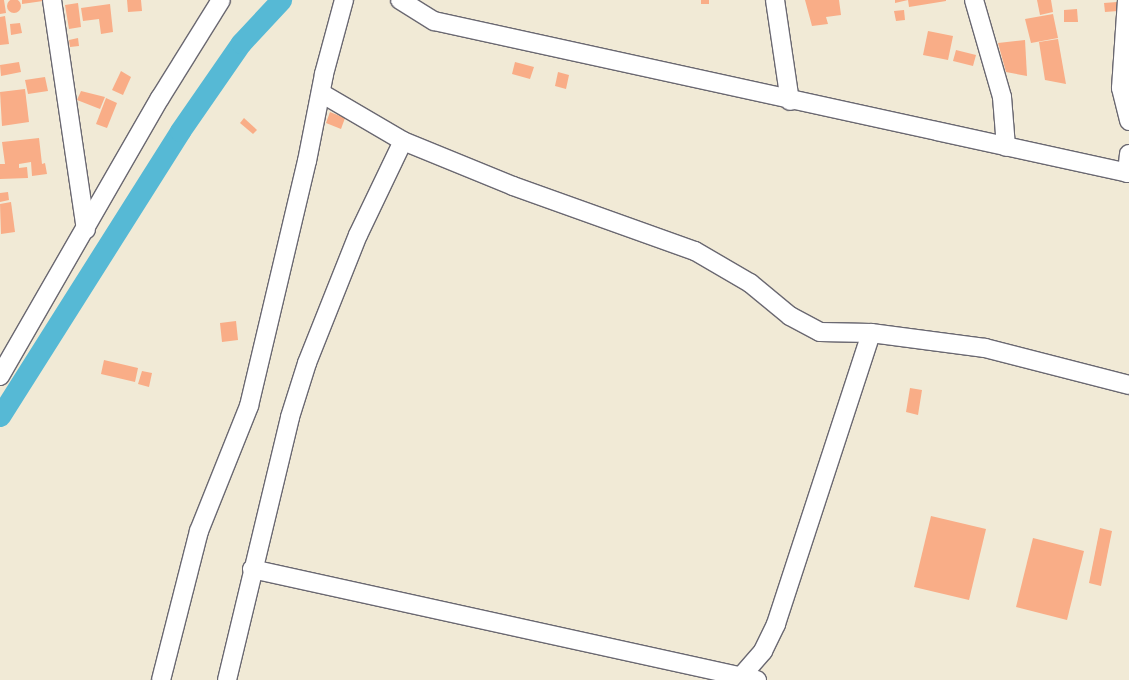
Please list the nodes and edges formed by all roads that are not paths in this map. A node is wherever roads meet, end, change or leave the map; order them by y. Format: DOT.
graph roads {
  1 [pos="52,0"];
  2 [pos="221,0"];
  3 [pos="344,0"];
  4 [pos="400,0"];
  5 [pos="775,0"];
  6 [pos="974,0"];
  7 [pos="1127,0"];
  8 [pos="321,93"];
  9 [pos="790,101"];
  10 [pos="1129,121"];
  11 [pos="403,141"];
  12 [pos="1006,148"];
  13 [pos="1129,154"];
  14 [pos="1128,173"];
  15 [pos="86,229"];
  16 [pos="871,333"];
  17 [pos="0,376"];
  18 [pos="1129,385"];
  19 [pos="252,569"];
  20 [pos="739,678"];
  21 [pos="162,680"];
  22 [pos="227,680"];
  23 [pos="757,680"];
  1 -- 15 [label="street"];
  2 -- 15 [label="street"];
  3 -- 8 [label="street"];
  4 -- 9 [label="street"];
  5 -- 9 [label="street"];
  6 -- 12 [label="street"];
  7 -- 10 [label="street"];
  8 -- 11 [label="street"];
  8 -- 21 [label="street"];
  9 -- 12 [label="street"];
  11 -- 16 [label="street"];
  11 -- 19 [label="street"];
  12 -- 14 [label="street"];
  13 -- 14 [label="street"];
  15 -- 17 [label="street"];
  16 -- 18 [label="street"];
  16 -- 20 [label="street"];
  19 -- 20 [label="street"];
  19 -- 22 [label="street"];
  20 -- 23 [label="street"];
}
